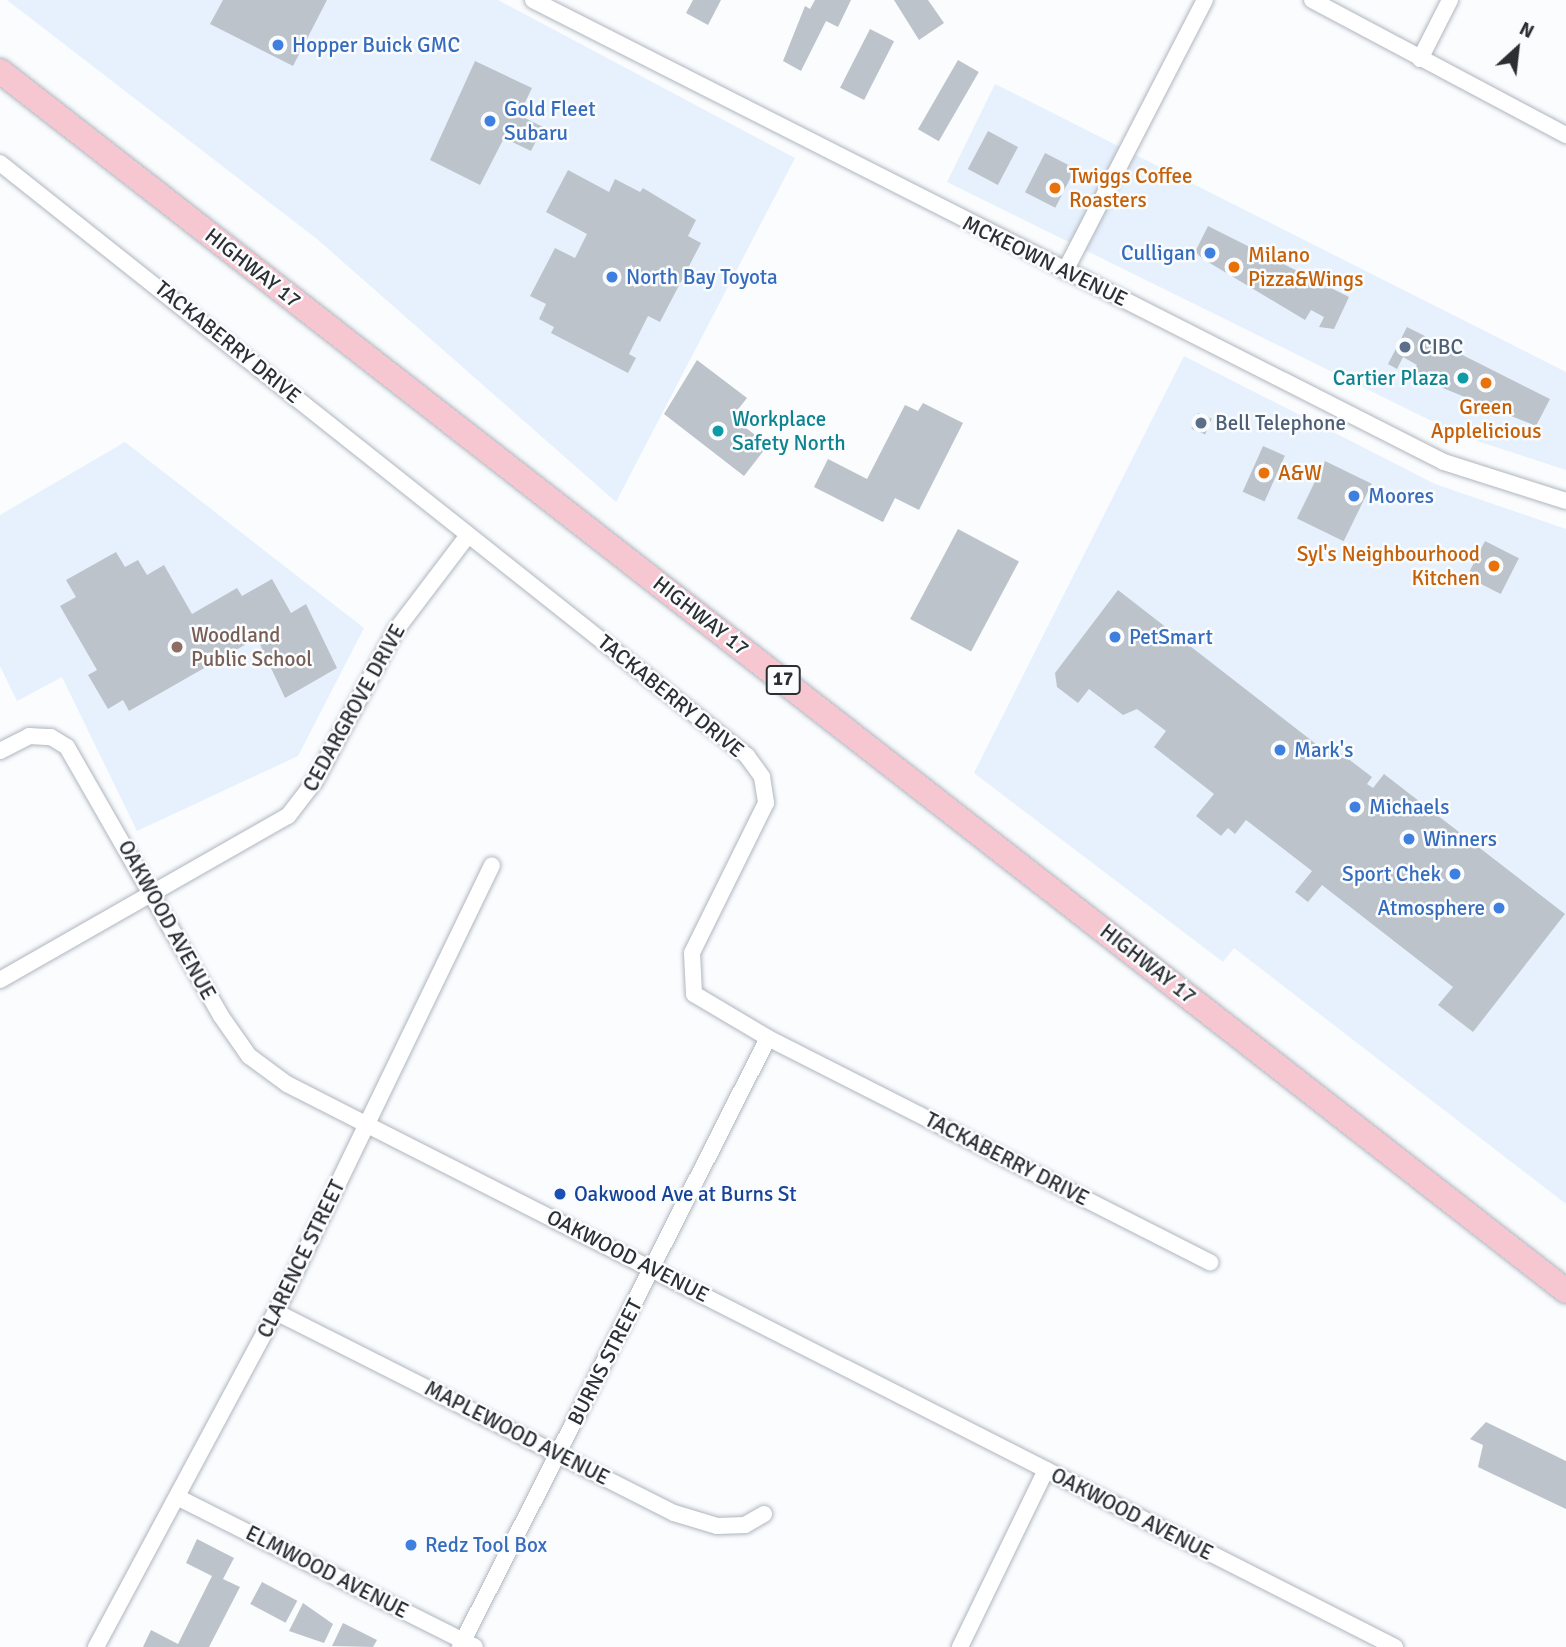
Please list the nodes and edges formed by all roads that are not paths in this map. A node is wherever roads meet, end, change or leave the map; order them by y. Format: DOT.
graph roads {
  1 [pos="533,0"];
  2 [pos="1205,0"];
  3 [pos="1312,0"];
  4 [pos="1450,0"];
  5 [pos="1420,59"];
  6 [pos="0,71"];
  7 [pos="1566,135"];
  8 [pos="0,163"];
  9 [pos="1065,271"];
  10 [pos="1566,501"];
  11 [pos="468,535"];
  12 [pos="0,751"];
  13 [pos="492,865"];
  14 [pos="148,893"];
  15 [pos="0,980"];
  16 [pos="768,1038"];
  17 [pos="367,1126"];
  18 [pos="1210,1262"];
  19 [pos="653,1268"];
  20 [pos="1566,1291"];
  21 [pos="275,1312"];
  22 [pos="558,1454"];
  23 [pos="1046,1470"];
  24 [pos="179,1498"];
  25 [pos="764,1514"];
  26 [pos="466,1645"];
  27 [pos="96,1647"];
  28 [pos="960,1647"];
  29 [pos="1395,1647"];
  1 -- 9 [label="street, MCKEOWN AVENUE"];
  2 -- 9 [label="street"];
  3 -- 5 [label="street"];
  4 -- 5 [label="street"];
  5 -- 7 [label="street"];
  6 -- 20 [label="highway, HIGHWAY 17 / 17"];
  8 -- 11 [label="street, TACKABERRY DRIVE"];
  9 -- 10 [label="street, MCKEOWN AVENUE"];
  11 -- 14 [label="street, CEDARGROVE DRIVE"];
  11 -- 16 [label="street, TACKABERRY DRIVE"];
  12 -- 14 [label="street, OAKWOOD AVENUE"];
  13 -- 17 [label="street, CLARENCE STREET"];
  14 -- 15 [label="street, CEDARGROVE DRIVE"];
  14 -- 17 [label="street, OAKWOOD AVENUE"];
  16 -- 18 [label="street, TACKABERRY DRIVE"];
  16 -- 19 [label="street, BURNS STREET"];
  17 -- 19 [label="street, OAKWOOD AVENUE"];
  17 -- 21 [label="street, CLARENCE STREET"];
  19 -- 22 [label="street, BURNS STREET"];
  19 -- 23 [label="street, OAKWOOD AVENUE"];
  21 -- 22 [label="street, MAPLEWOOD AVENUE"];
  21 -- 24 [label="street, CLARENCE STREET"];
  22 -- 25 [label="street, MAPLEWOOD AVENUE"];
  22 -- 26 [label="street, BURNS STREET"];
  23 -- 28 [label="street"];
  23 -- 29 [label="street, OAKWOOD AVENUE"];
  24 -- 26 [label="street, ELMWOOD AVENUE"];
  24 -- 27 [label="street, CLARENCE STREET"];
}
